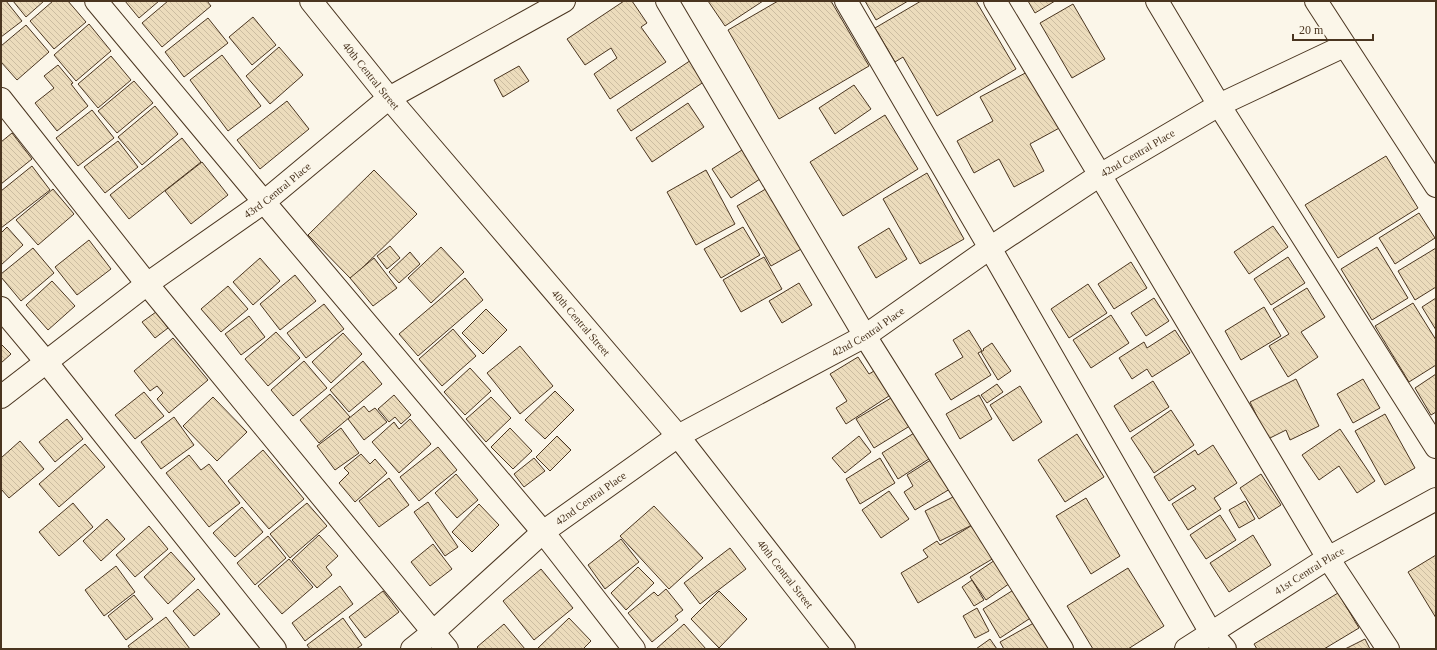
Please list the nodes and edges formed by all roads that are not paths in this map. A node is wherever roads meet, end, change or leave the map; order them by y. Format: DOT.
graph roads {
  1 [pos="96,1"];
  2 [pos="311,1"];
  3 [pos="564,1"];
  4 [pos="667,1"];
  5 [pos="846,1"];
  6 [pos="995,1"];
  7 [pos="1158,1"];
  8 [pos="1316,1"];
  9 [pos="1344,46"];
  10 [pos="389,98"];
  11 [pos="1,99"];
  12 [pos="1219,105"];
  13 [pos="1100,175"];
  14 [pos="1436,186"];
  15 [pos="264,202"];
  16 [pos="990,248"];
  17 [pos="147,284"];
  18 [pos="1,308"];
  19 [pos="865,336"];
  20 [pos="47,362"];
  21 [pos="1,397"];
  22 [pos="678,436"];
  23 [pos="1436,447"];
  24 [pos="1436,500"];
  25 [pos="543,532"];
  26 [pos="1328,558"];
  27 [pos="432,633"];
  28 [pos="1218,641"];
  29 [pos="275,649"];
  30 [pos="412,649"];
  31 [pos="446,649"];
  32 [pos="634,649"];
  33 [pos="844,649"];
  34 [pos="1062,649"];
  35 [pos="1186,649"];
  36 [pos="1388,649"];
  1 -- 15 [label="street"];
  2 -- 10 [label="street, 40th Central Street"];
  3 -- 10 [label="street, 43rd Central Place"];
  4 -- 19 [label="street"];
  5 -- 16 [label="street"];
  6 -- 13 [label="street"];
  7 -- 12 [label="street"];
  8 -- 9 [label="street"];
  9 -- 12 [label="street, 42nd Central Place"];
  9 -- 14 [label="street"];
  10 -- 15 [label="street, 43rd Central Place"];
  10 -- 22 [label="street, 40th Central Street"];
  11 -- 17 [label="street"];
  12 -- 13 [label="street, 42nd Central Place"];
  12 -- 23 [label="street"];
  13 -- 16 [label="street, 42nd Central Place"];
  13 -- 26 [label="street"];
  15 -- 17 [label="street, 43rd Central Place"];
  15 -- 25 [label="street"];
  16 -- 19 [label="street, 42nd Central Place"];
  16 -- 28 [label="street"];
  17 -- 20 [label="street, 43rd Central Place"];
  17 -- 27 [label="street"];
  18 -- 20 [label="street"];
  19 -- 22 [label="street, 42nd Central Place"];
  19 -- 34 [label="street"];
  20 -- 21 [label="street, 43rd Central Place"];
  20 -- 29 [label="street"];
  22 -- 25 [label="street, 42nd Central Place"];
  22 -- 33 [label="street, 40th Central Street"];
  24 -- 26 [label="street, 41st Central Place"];
  25 -- 27 [label="street, 42nd Central Place"];
  25 -- 32 [label="street"];
  26 -- 28 [label="street, 41st Central Place"];
  26 -- 36 [label="street"];
  27 -- 30 [label="street, 42nd Central Place"];
  27 -- 31 [label="street"];
  28 -- 35 [label="street, 41st Central Place"];
}
